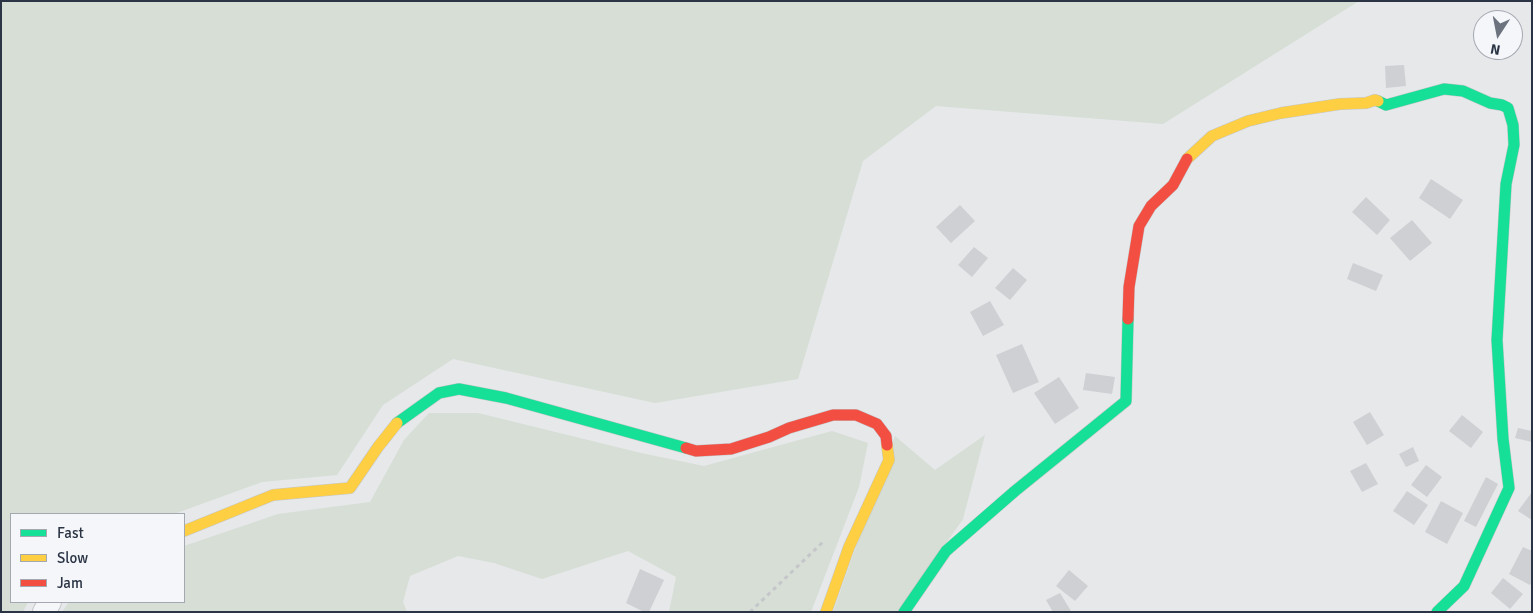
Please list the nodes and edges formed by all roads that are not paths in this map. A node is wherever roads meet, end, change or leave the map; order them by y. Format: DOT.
graph roads {
  1 [pos="185,531"];
  2 [pos="826,612"];
  3 [pos="904,612"];
  4 [pos="1437,612"];
  1 -- 2 [label="street"];
  3 -- 4 [label="street"];
}
